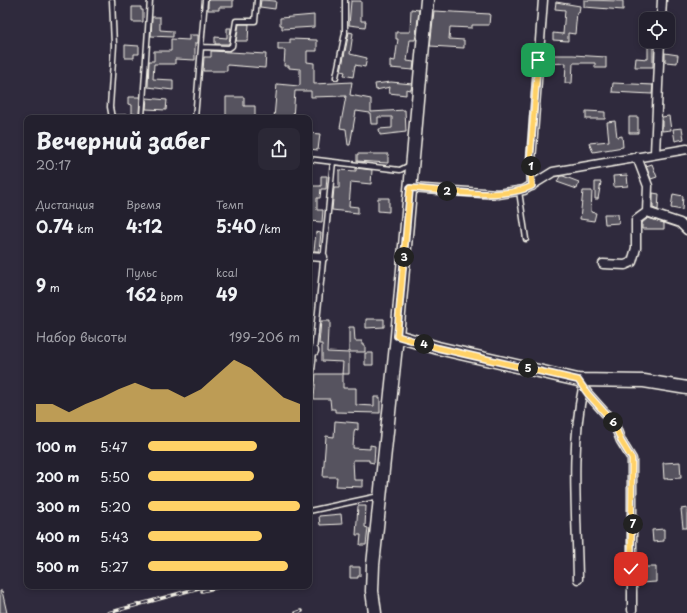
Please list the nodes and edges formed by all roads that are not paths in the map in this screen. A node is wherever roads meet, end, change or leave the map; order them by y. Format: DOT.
graph roads {
  1 [pos="112,0"];
  2 [pos="150,0"];
  3 [pos="205,0"];
  4 [pos="257,0"];
  5 [pos="345,0"];
  6 [pos="427,0"];
  7 [pos="543,0"];
  8 [pos="662,0"];
  9 [pos="661,12"];
  10 [pos="201,47"];
  11 [pos="660,48"];
  12 [pos="336,77"];
  13 [pos="111,115"];
  14 [pos="142,115"];
  15 [pos="195,115"];
  16 [pos="687,149"];
  17 [pos="655,153"];
  18 [pos="638,157"];
  19 [pos="312,159"];
  20 [pos="332,162"];
  21 [pos="412,164"];
  22 [pos="532,186"];
  23 [pos="410,188"];
  24 [pos="519,191"];
  25 [pos="647,212"];
  26 [pos="687,230"];
  27 [pos="526,239"];
  28 [pos="312,256"];
  29 [pos="323,257"];
  30 [pos="603,264"];
  31 [pos="397,336"];
  32 [pos="312,342"];
  33 [pos="580,384"];
  34 [pos="686,390"];
  35 [pos="380,496"];
  36 [pos="312,510"];
  37 [pos="578,579"];
  38 [pos="632,610"];
  39 [pos="375,613"];
  1 -- 13 [label="lane"];
  2 -- 14 [label="lane"];
  3 -- 10 [label="lane"];
  4 -- 10 [label="lane"];
  5 -- 12 [label="lane"];
  6 -- 21 [label="street"];
  7 -- 22 [label="street"];
  8 -- 9 [label="street"];
  10 -- 15 [label="lane"];
  11 -- 17 [label="street"];
  16 -- 17 [label="street"];
  17 -- 18 [label="street"];
  18 -- 22 [label="street"];
  18 -- 25 [label="street"];
  19 -- 20 [label="lane"];
  20 -- 21 [label="lane"];
  20 -- 29 [label="lane"];
  21 -- 23 [label="street"];
  22 -- 24 [label="street"];
  23 -- 24 [label="street"];
  23 -- 31 [label="street"];
  24 -- 27 [label="lane"];
  25 -- 26 [label="street"];
  25 -- 30 [label="street"];
  28 -- 29 [label="street"];
  29 -- 32 [label="lane"];
  31 -- 33 [label="street"];
  31 -- 35 [label="street"];
  33 -- 34 [label="street"];
  33 -- 37 [label="street"];
  33 -- 38 [label="street"];
  35 -- 36 [label="lane"];
  35 -- 39 [label="street"];
}
